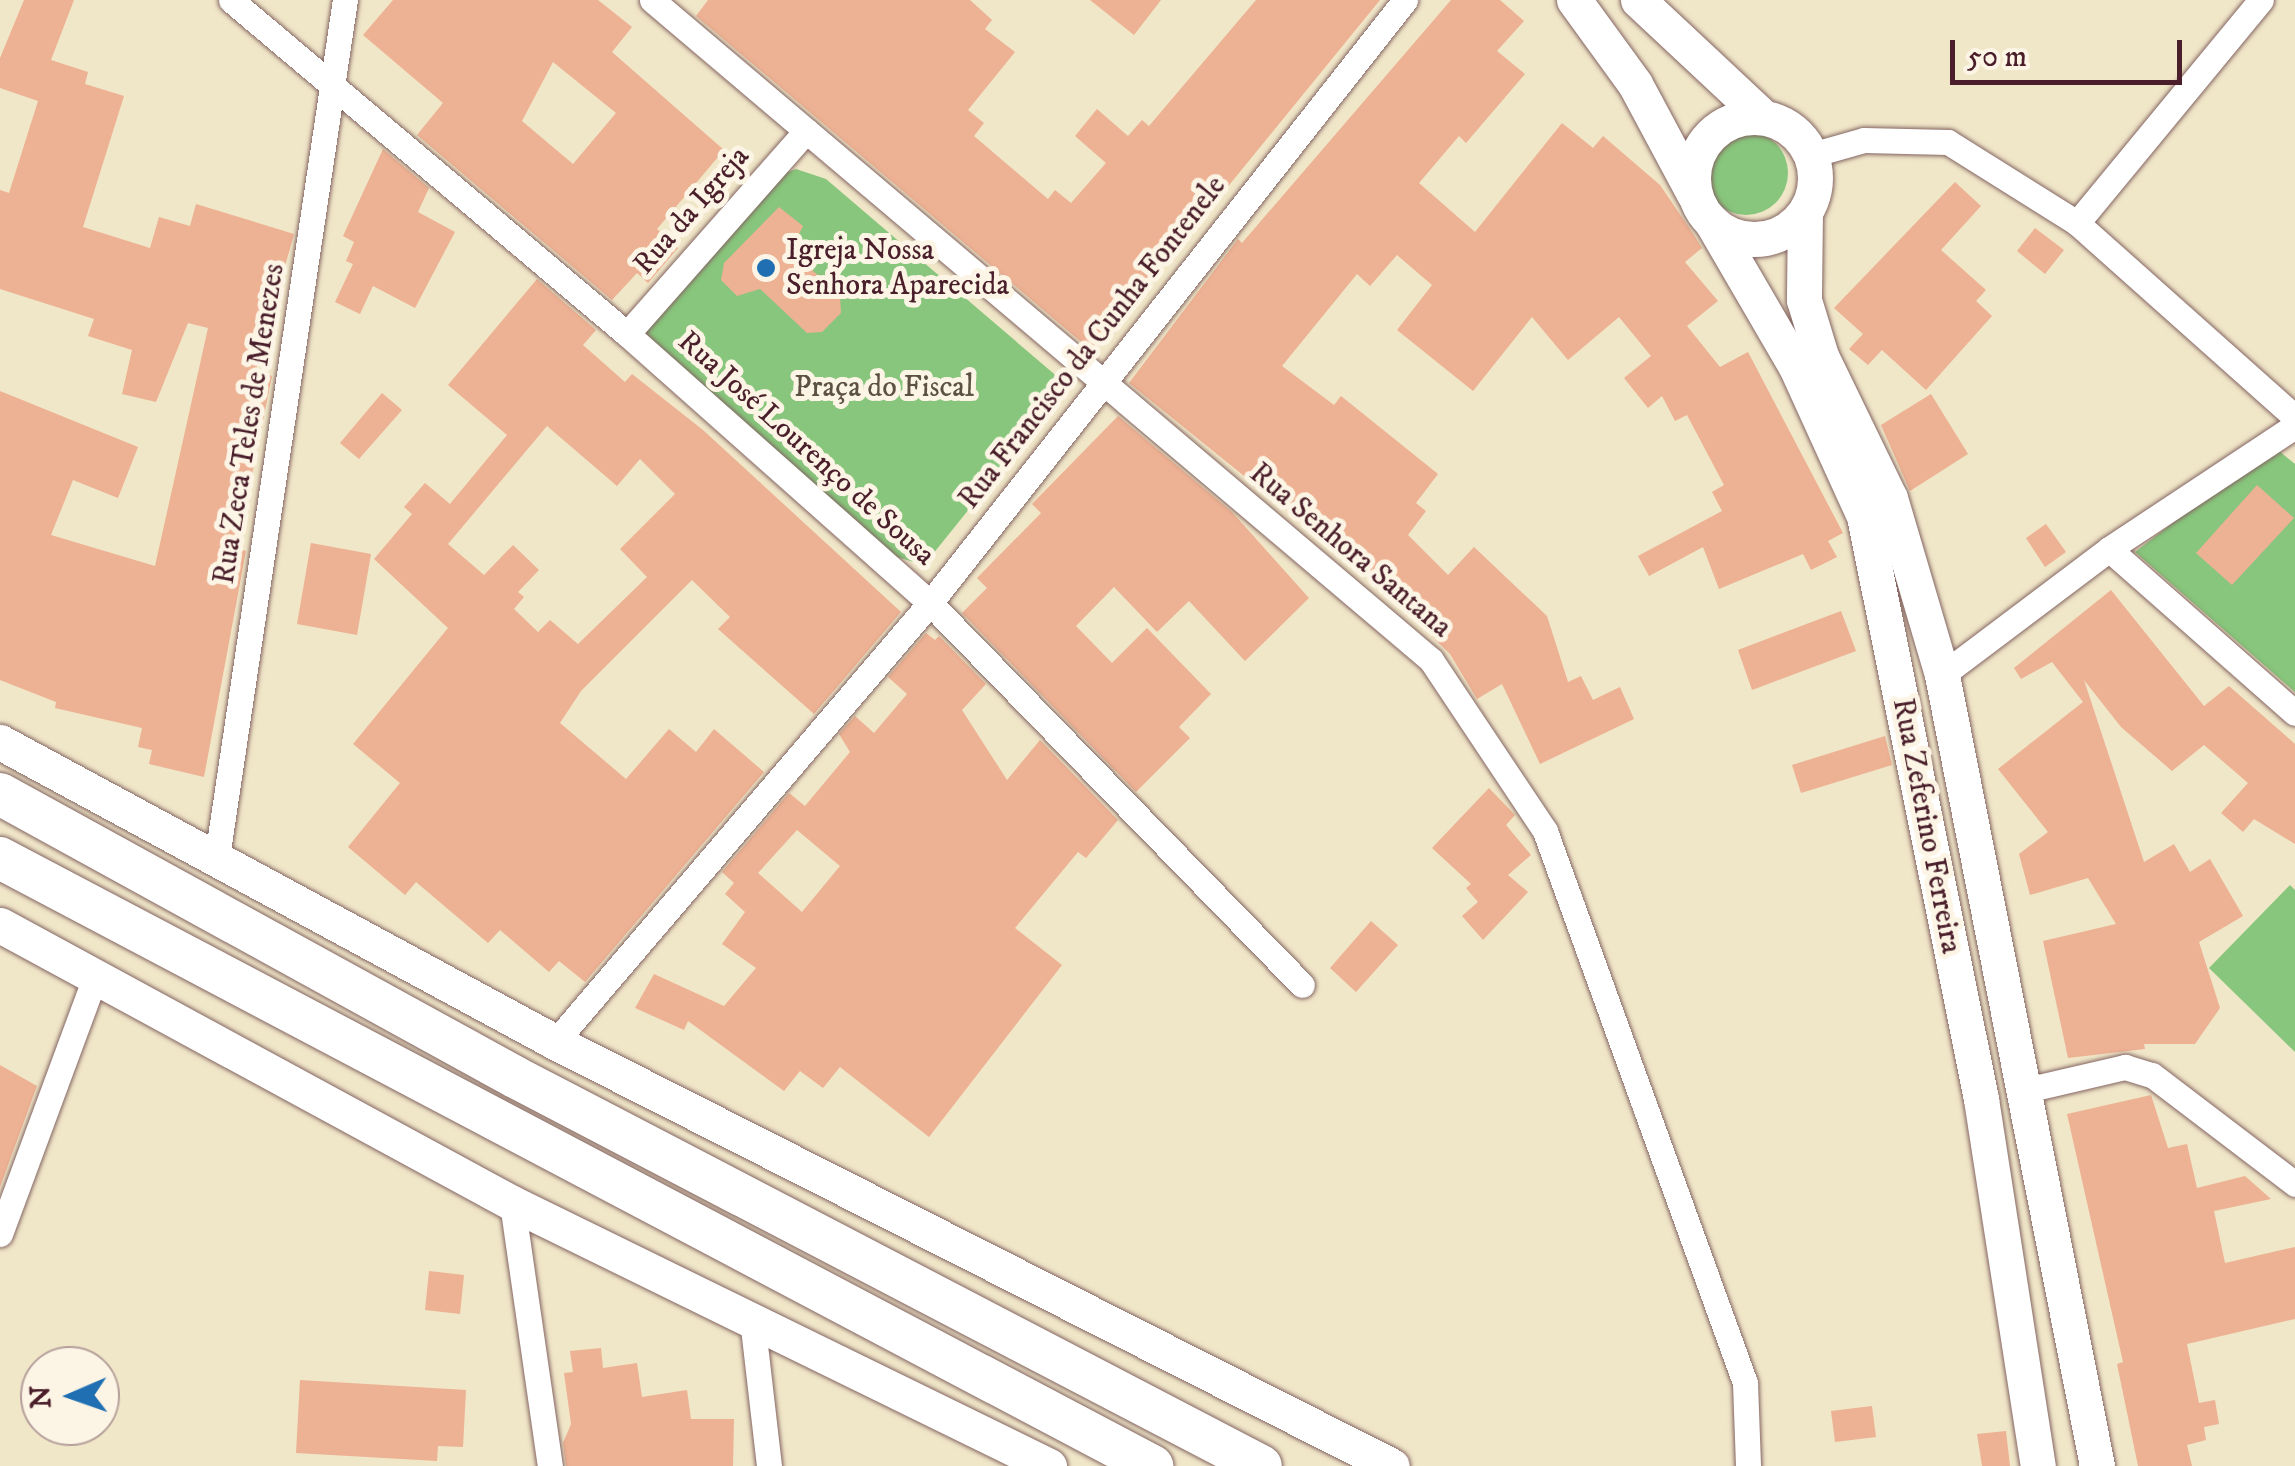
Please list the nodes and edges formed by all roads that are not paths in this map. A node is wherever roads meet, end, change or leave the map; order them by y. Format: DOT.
graph roads {
  1 [pos="232,0"];
  2 [pos="346,0"];
  3 [pos="652,0"];
  4 [pos="1406,0"];
  5 [pos="1574,0"];
  6 [pos="1638,0"];
  7 [pos="2261,0"];
  8 [pos="685,10"];
  9 [pos="334,89"];
  10 [pos="1763,117"];
  11 [pos="806,131"];
  12 [pos="1811,155"];
  13 [pos="1704,210"];
  14 [pos="1806,212"];
  15 [pos="2076,223"];
  16 [pos="627,334"];
  17 [pos="1101,383"];
  18 [pos="2295,417"];
  19 [pos="2295,426"];
  20 [pos="2109,550"];
  21 [pos="930,602"];
  22 [pos="1942,675"];
  23 [pos="2295,713"];
  24 [pos="0,742"];
  25 [pos="0,794"];
  26 [pos="217,857"];
  27 [pos="0,858"];
  28 [pos="0,926"];
  29 [pos="95,978"];
  30 [pos="1302,984"];
  31 [pos="555,1042"];
  32 [pos="2026,1090"];
  33 [pos="2295,1184"];
  34 [pos="512,1203"];
  35 [pos="0,1234"];
  36 [pos="752,1320"];
  37 [pos="2084,1400"];
  38 [pos="2027,1414"];
  39 [pos="993,1450"];
  40 [pos="550,1466"];
  41 [pos="768,1466"];
  42 [pos="1049,1466"];
  43 [pos="1152,1466"];
  44 [pos="1262,1466"];
  45 [pos="1392,1466"];
  46 [pos="1748,1466"];
  47 [pos="2038,1466"];
  48 [pos="2097,1466"];
  1 -- 9 [label="street, Rua José Lourenço de Sousa"];
  2 -- 9 [label="street, Rua Zeca Teles de Menezes"];
  3 -- 8 [label="street, Rua Senhora Santana"];
  4 -- 17 [label="street, Rua Francisco da Cunha Fontenele"];
  5 -- 13 [label="main road, Rua Zeferino Ferreira"];
  6 -- 10 [label="main road"];
  7 -- 15 [label="street"];
  8 -- 11 [label="street, Rua Senhora Santana"];
  9 -- 16 [label="street, Rua José Lourenço de Sousa"];
  9 -- 26 [label="street, Rua Zeca Teles de Menezes"];
  10 -- 12 [label="main road"];
  10 -- 13 [label="main road"];
  11 -- 16 [label="street, Rua da Igreja"];
  11 -- 17 [label="street, Rua Senhora Santana"];
  12 -- 14 [label="main road"];
  12 -- 15 [label="street"];
  13 -- 14 [label="main road"];
  13 -- 38 [label="main road, Rua Zeferino Ferreira"];
  14 -- 22 [label="main road, Rua Zeferino Ferreira"];
  15 -- 18 [label="street"];
  16 -- 21 [label="street, Rua José Lourenço de Sousa"];
  17 -- 21 [label="street, Rua Francisco da Cunha Fontenele"];
  17 -- 46 [label="street, Rua Senhora Santana"];
  19 -- 20 [label="street"];
  20 -- 22 [label="street"];
  20 -- 23 [label="street"];
  21 -- 30 [label="street, Rua José Lourenço de Sousa"];
  21 -- 31 [label="street, Rua Francisco da Cunha Fontenele"];
  22 -- 32 [label="main road, Rua Zeferino Ferreira"];
  24 -- 26 [label="main road"];
  25 -- 44 [label="highway"];
  26 -- 31 [label="main road"];
  27 -- 43 [label="highway"];
  28 -- 29 [label="main road"];
  29 -- 34 [label="main road"];
  29 -- 35 [label="street"];
  31 -- 45 [label="main road"];
  32 -- 33 [label="street"];
  32 -- 37 [label="main road, Rua Zeferino Ferreira"];
  34 -- 36 [label="main road"];
  34 -- 40 [label="street"];
  36 -- 39 [label="main road"];
  36 -- 41 [label="street"];
  37 -- 38 [label="main road"];
  37 -- 48 [label="main road, Rua Zeferino Ferreira"];
  38 -- 47 [label="main road, Rua Zeferino Ferreira"];
  39 -- 42 [label="main road"];
}
